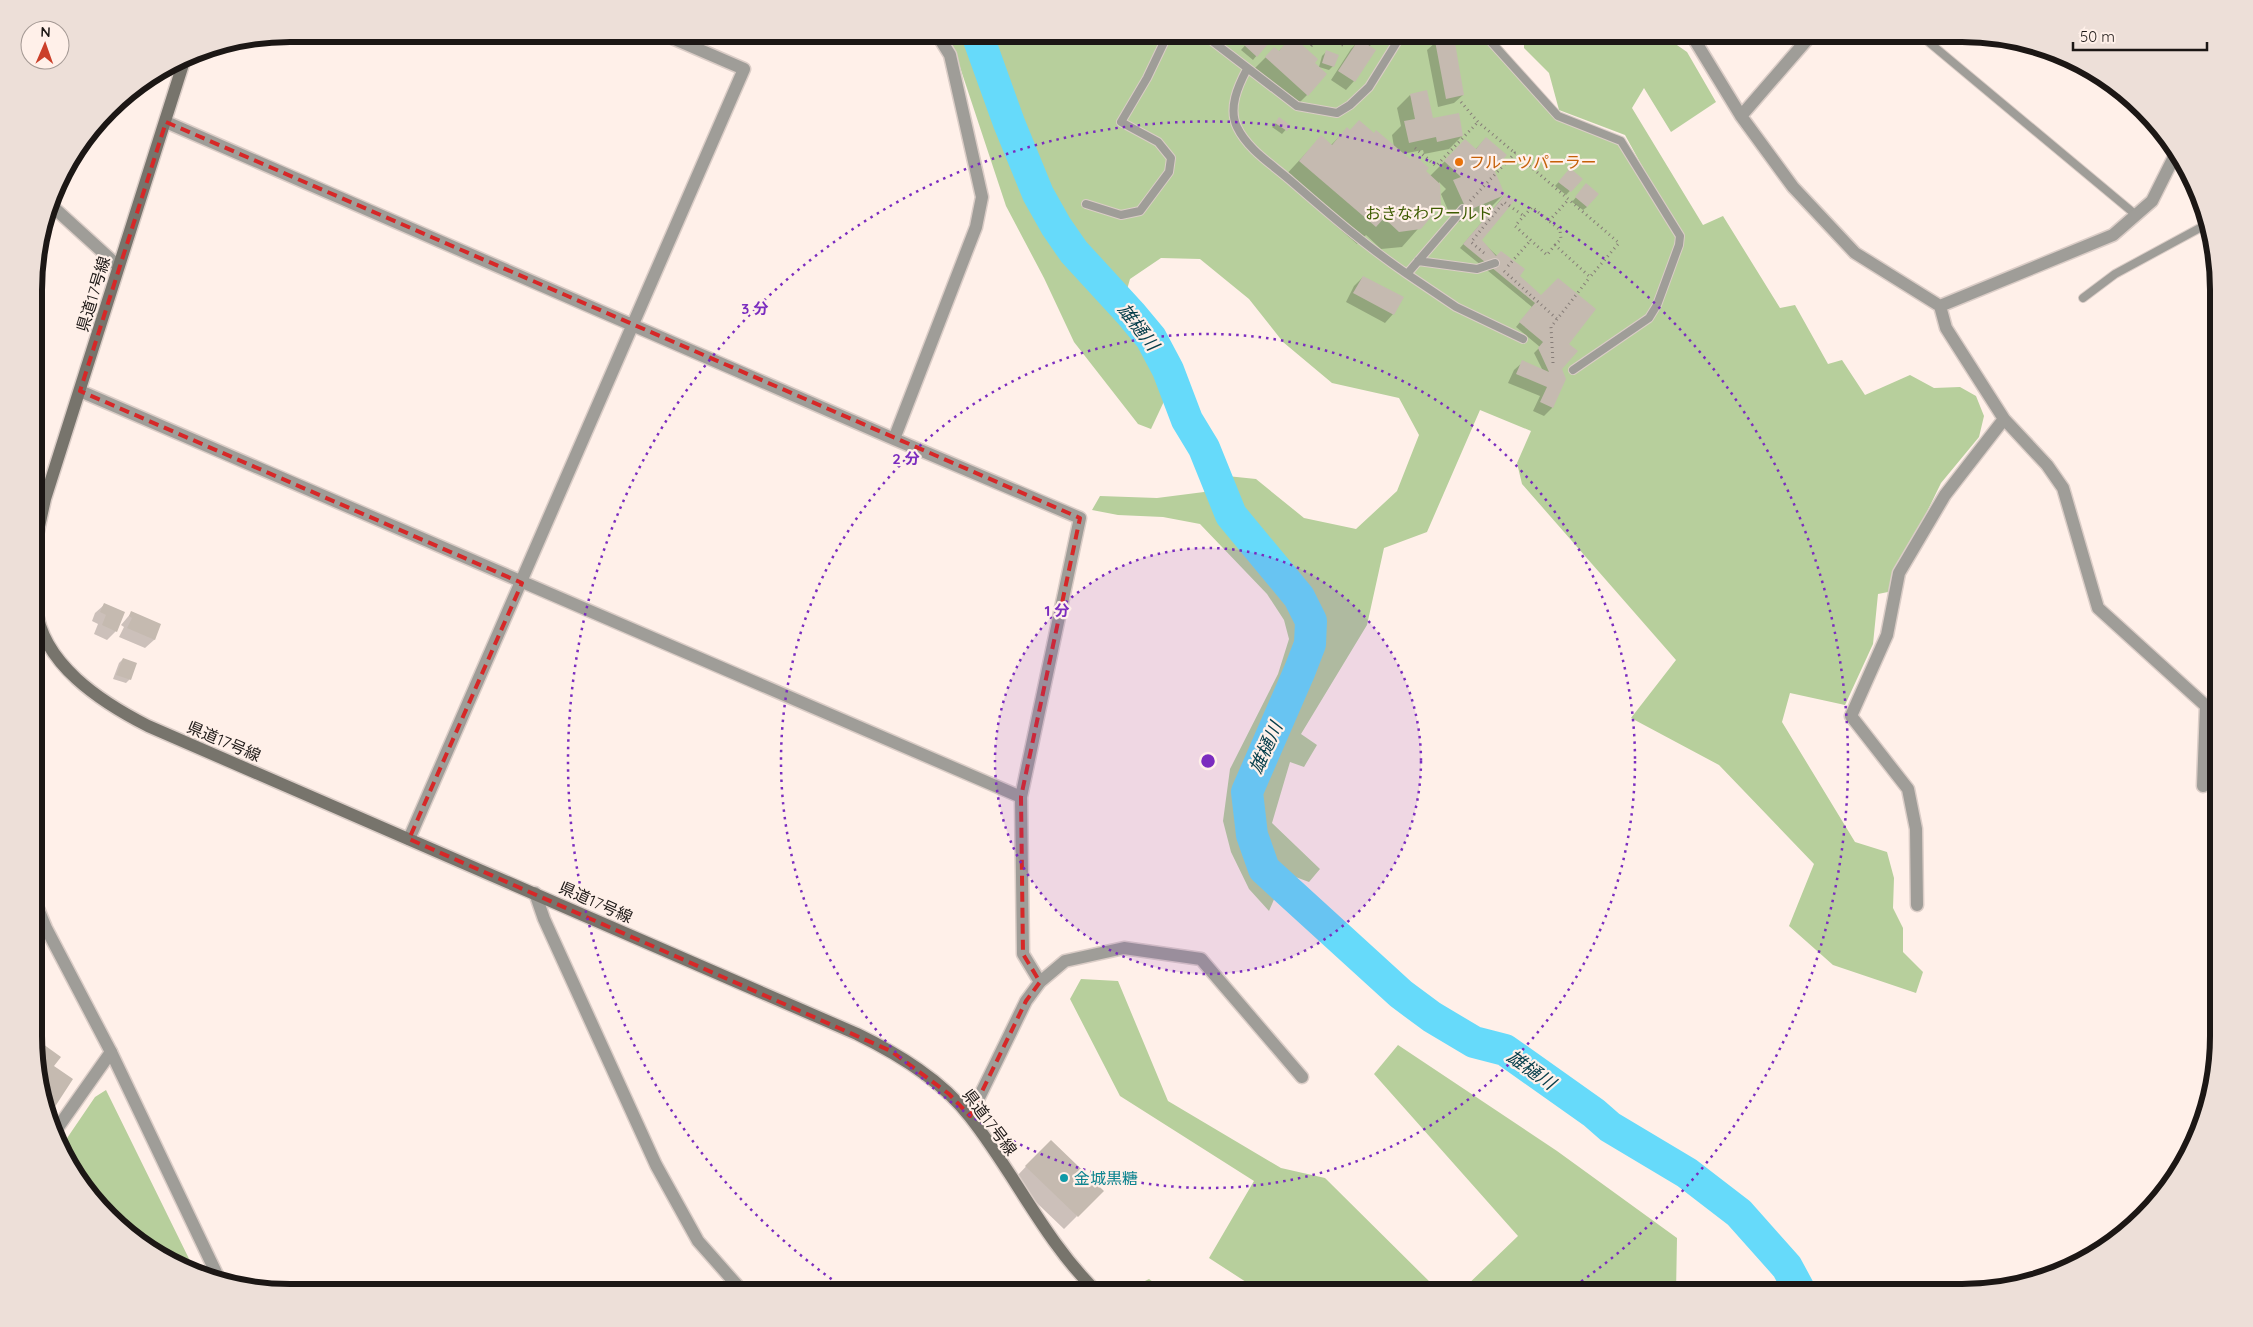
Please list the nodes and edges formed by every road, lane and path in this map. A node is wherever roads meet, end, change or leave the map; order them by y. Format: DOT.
graph roads {
  1 [pos="682,42"];
  2 [pos="942,42"];
  3 [pos="1164,42"];
  4 [pos="1212,42"];
  5 [pos="1314,42"];
  6 [pos="1336,42"];
  7 [pos="1397,42"];
  8 [pos="1491,42"];
  9 [pos="1696,42"];
  10 [pos="1805,42"];
  11 [pos="1929,42"];
  12 [pos="1311,46"];
  13 [pos="1345,46"];
  14 [pos="183,67"];
  15 [pos="1247,69"];
  16 [pos="1461,102"];
  17 [pos="1742,116"];
  18 [pos="166,122"];
  19 [pos="1478,122"];
  20 [pos="1415,148"];
  21 [pos="1515,153"];
  22 [pos="2173,160"];
  23 [pos="1568,199"];
  24 [pos="1504,202"];
  25 [pos="1086,204"];
  26 [pos="1463,209"];
  27 [pos="56,210"];
  28 [pos="2136,215"];
  29 [pos="1524,216"];
  30 [pos="1549,222"];
  31 [pos="2202,226"];
  32 [pos="1531,240"];
  33 [pos="1555,245"];
  34 [pos="1418,261"];
  35 [pos="1495,263"];
  36 [pos="118,266"];
  37 [pos="1503,270"];
  38 [pos="1407,274"];
  39 [pos="1590,277"];
  40 [pos="2083,298"];
  41 [pos="1940,306"];
  42 [pos="633,325"];
  43 [pos="1522,340"];
  44 [pos="1554,363"];
  45 [pos="1573,370"];
  46 [pos="80,391"];
  47 [pos="2004,419"];
  48 [pos="894,439"];
  49 [pos="42,513"];
  50 [pos="522,582"];
  51 [pos="42,639"];
  52 [pos="2203,786"];
  53 [pos="1022,797"];
  54 [pos="409,840"];
  55 [pos="535,893"];
  56 [pos="1917,906"];
  57 [pos="42,918"];
  58 [pos="1040,982"];
  59 [pos="111,1052"];
  60 [pos="1302,1077"];
  61 [pos="970,1116"];
  62 [pos="59,1126"];
  63 [pos="216,1273"];
  64 [pos="736,1284"];
  65 [pos="1090,1284"];
  1 -- 42 [label="street"];
  2 -- 48 [label="street"];
  3 -- 25 [label="lane"];
  4 -- 15 [label="lane"];
  5 -- 12 [label="path"];
  6 -- 13 [label="path"];
  7 -- 15 [label="lane"];
  8 -- 45 [label="lane"];
  9 -- 17 [label="street"];
  10 -- 17 [label="street"];
  11 -- 28 [label="lane"];
  14 -- 18 [label="main road, 県道17号線"];
  15 -- 38 [label="lane"];
  16 -- 19 [label="path"];
  17 -- 41 [label="street"];
  18 -- 36 [label="main road, 県道17号線"];
  18 -- 42 [label="street"];
  19 -- 20 [label="path"];
  19 -- 21 [label="path"];
  21 -- 23 [label="path"];
  21 -- 26 [label="path"];
  22 -- 28 [label="street"];
  23 -- 30 [label="path"];
  23 -- 39 [label="path"];
  24 -- 29 [label="path"];
  26 -- 34 [label="lane"];
  27 -- 36 [label="street"];
  28 -- 41 [label="street"];
  29 -- 30 [label="path"];
  29 -- 32 [label="path"];
  30 -- 33 [label="path"];
  31 -- 40 [label="lane"];
  32 -- 33 [label="path"];
  32 -- 37 [label="path"];
  33 -- 39 [label="path"];
  34 -- 35 [label="lane"];
  34 -- 38 [label="lane"];
  36 -- 46 [label="main road, 県道17号線"];
  38 -- 43 [label="lane"];
  39 -- 44 [label="path"];
  41 -- 47 [label="street"];
  42 -- 48 [label="street"];
  42 -- 50 [label="street"];
  46 -- 49 [label="main road, 県道17号線"];
  46 -- 50 [label="street"];
  47 -- 52 [label="street"];
  47 -- 56 [label="street"];
  48 -- 53 [label="street"];
  50 -- 53 [label="street"];
  50 -- 54 [label="street"];
  51 -- 54 [label="main road, 県道17号線"];
  53 -- 58 [label="street"];
  54 -- 55 [label="main road, 県道17号線"];
  55 -- 61 [label="main road, 県道17号線"];
  55 -- 64 [label="street"];
  57 -- 59 [label="street"];
  58 -- 60 [label="street"];
  58 -- 61 [label="street"];
  59 -- 62 [label="street"];
  59 -- 63 [label="street"];
  61 -- 65 [label="main road, 県道17号線"];
}
